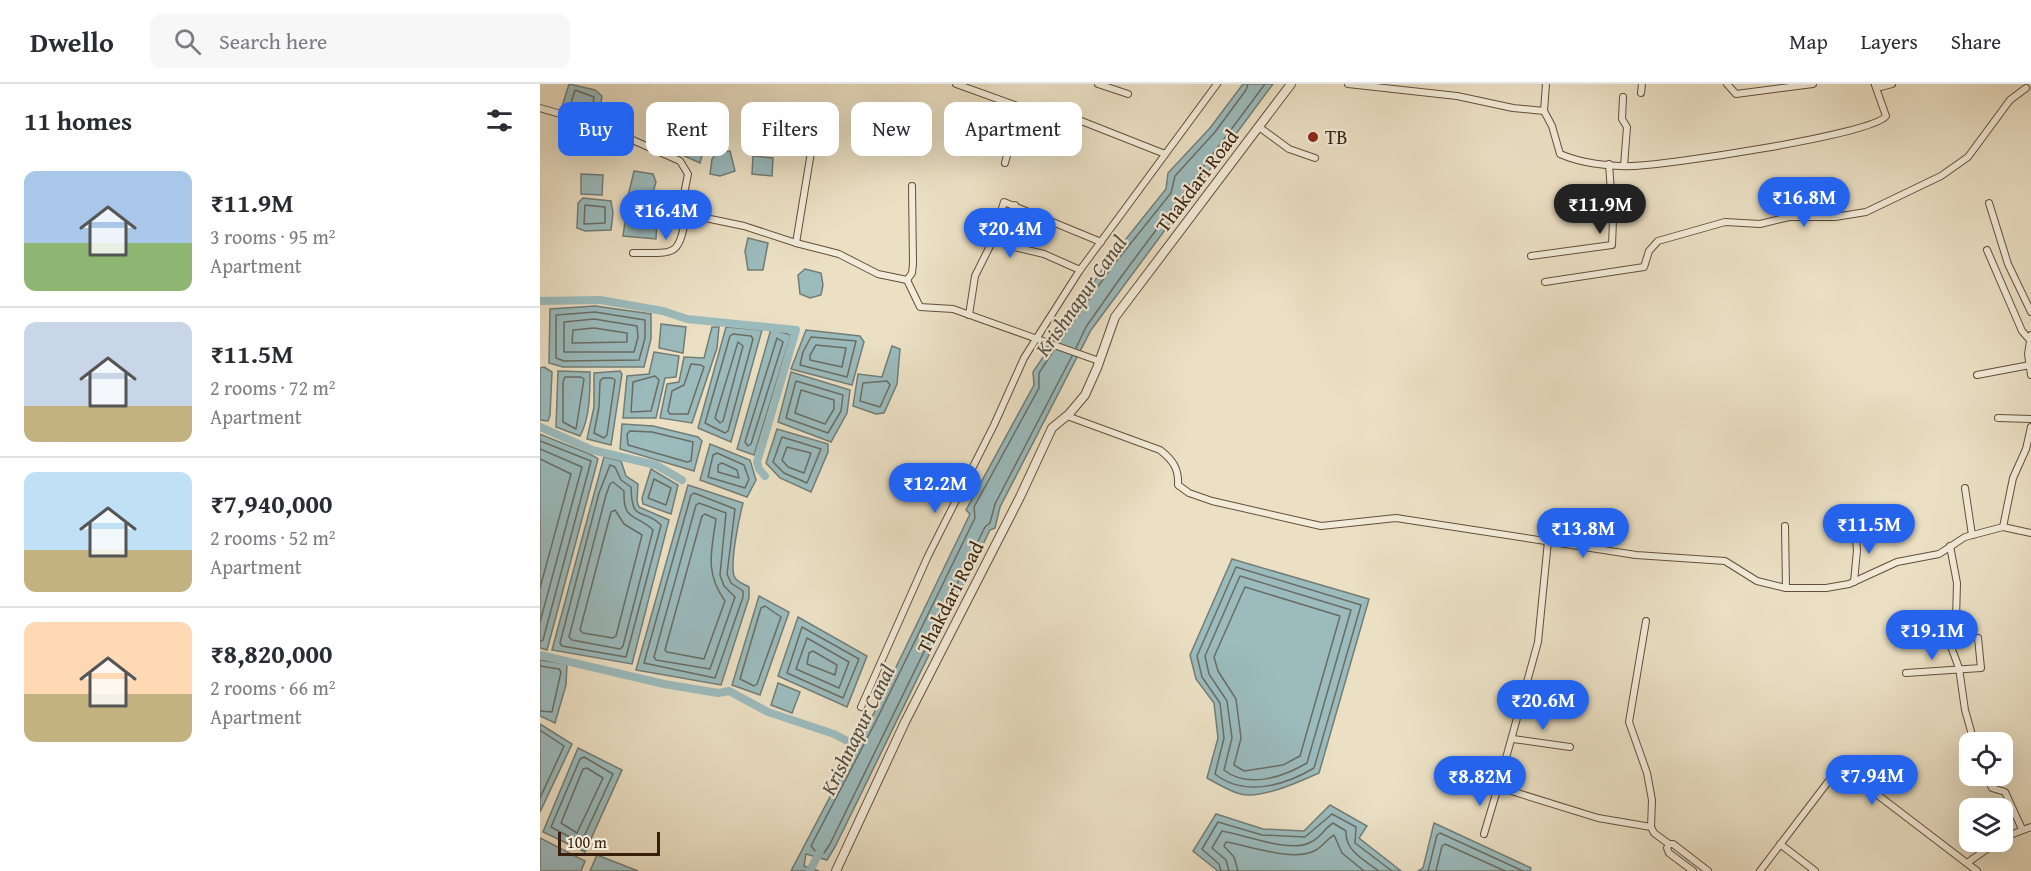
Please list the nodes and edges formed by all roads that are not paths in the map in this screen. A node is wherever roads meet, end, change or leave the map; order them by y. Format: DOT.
graph roads {
  1 [pos="956,84"];
  2 [pos="1098,84"];
  3 [pos="1217,84"];
  4 [pos="1291,84"];
  5 [pos="1348,84"];
  6 [pos="1546,84"];
  7 [pos="1642,84"];
  8 [pos="1726,84"];
  9 [pos="1813,84"];
  10 [pos="1892,84"];
  11 [pos="1875,85"];
  12 [pos="2028,88"];
  13 [pos="1641,93"];
  14 [pos="1128,94"];
  15 [pos="1623,97"];
  16 [pos="1008,102"];
  17 [pos="540,108"];
  18 [pos="1544,111"];
  19 [pos="1082,121"];
  20 [pos="1259,127"];
  21 [pos="1165,154"];
  22 [pos="810,156"];
  23 [pos="1007,156"];
  24 [pos="1315,158"];
  25 [pos="1005,163"];
  26 [pos="1609,164"];
  27 [pos="1624,166"];
  28 [pos="912,186"];
  29 [pos="1989,203"];
  30 [pos="1015,205"];
  31 [pos="687,212"];
  32 [pos="1101,242"];
  33 [pos="796,243"];
  34 [pos="1987,250"];
  35 [pos="633,253"];
  36 [pos="1531,256"];
  37 [pos="1080,270"];
  38 [pos="907,280"];
  39 [pos="1545,282"];
  40 [pos="2031,312"];
  41 [pos="969,315"];
  42 [pos="2030,337"];
  43 [pos="1038,339"];
  44 [pos="1099,361"];
  45 [pos="2030,365"];
  46 [pos="1977,375"];
  47 [pos="2031,375"];
  48 [pos="1067,416"];
  49 [pos="1998,418"];
  50 [pos="2031,419"];
  51 [pos="2031,427"];
  52 [pos="1965,488"];
  53 [pos="1785,526"];
  54 [pos="2003,527"];
  55 [pos="1855,531"];
  56 [pos="2031,533"];
  57 [pos="1972,535"];
  58 [pos="1548,541"];
  59 [pos="1950,546"];
  60 [pos="1854,582"];
  61 [pos="1786,588"];
  62 [pos="1646,621"];
  63 [pos="1978,638"];
  64 [pos="1959,668"];
  65 [pos="1906,673"];
  66 [pos="861,707"];
  67 [pos="1971,732"];
  68 [pos="1513,739"];
  69 [pos="1570,747"];
  70 [pos="1991,786"];
  71 [pos="1498,787"];
  72 [pos="1651,827"];
  73 [pos="2031,827"];
  74 [pos="2022,829"];
  75 [pos="2013,833"];
  76 [pos="1484,834"];
  77 [pos="1669,844"];
  78 [pos="1780,844"];
  79 [pos="1982,852"];
  80 [pos="1967,863"];
  81 [pos="836,871"];
  82 [pos="1693,871"];
  83 [pos="1708,871"];
  84 [pos="1760,871"];
  85 [pos="1815,871"];
  86 [pos="1977,871"];
  1 -- 16 [label="street"];
  2 -- 14 [label="street"];
  3 -- 21 [label="street"];
  4 -- 20 [label="street, Thakdari Road"];
  5 -- 18 [label="street"];
  6 -- 18 [label="street"];
  7 -- 13 [label="street"];
  8 -- 9 [label="street"];
  10 -- 11 [label="street"];
  11 -- 27 [label="street"];
  12 -- 39 [label="street"];
  15 -- 27 [label="street"];
  17 -- 31 [label="street"];
  18 -- 26 [label="street"];
  19 -- 21 [label="street"];
  20 -- 24 [label="street"];
  20 -- 44 [label="street, Thakdari Road"];
  21 -- 32 [label="street"];
  22 -- 33 [label="street"];
  23 -- 25 [label="street"];
  26 -- 27 [label="street"];
  26 -- 36 [label="street"];
  28 -- 38 [label="street"];
  29 -- 40 [label="street"];
  30 -- 32 [label="street"];
  30 -- 37 [label="street"];
  30 -- 41 [label="street"];
  31 -- 33 [label="street"];
  31 -- 35 [label="street"];
  32 -- 37 [label="street"];
  33 -- 38 [label="street"];
  34 -- 42 [label="street"];
  37 -- 43 [label="street"];
  38 -- 41 [label="street"];
  41 -- 43 [label="street"];
  42 -- 45 [label="street"];
  43 -- 44 [label="street"];
  43 -- 66 [label="street"];
  44 -- 48 [label="street, Thakdari Road"];
  45 -- 46 [label="street"];
  45 -- 47 [label="street"];
  48 -- 58 [label="street"];
  48 -- 81 [label="street, Thakdari Road"];
  49 -- 50 [label="street"];
  51 -- 54 [label="street"];
  52 -- 57 [label="street"];
  53 -- 61 [label="street"];
  54 -- 56 [label="street"];
  54 -- 57 [label="street"];
  55 -- 60 [label="street"];
  57 -- 59 [label="street"];
  58 -- 61 [label="street"];
  58 -- 68 [label="street"];
  59 -- 60 [label="street"];
  59 -- 64 [label="street"];
  60 -- 61 [label="street"];
  62 -- 72 [label="street"];
  63 -- 64 [label="street"];
  64 -- 65 [label="street"];
  64 -- 67 [label="street"];
  68 -- 69 [label="street"];
  68 -- 71 [label="street"];
  70 -- 74 [label="street"];
  71 -- 72 [label="street"];
  71 -- 76 [label="street"];
  72 -- 77 [label="street"];
  73 -- 74 [label="street"];
  74 -- 75 [label="street"];
  77 -- 82 [label="street"];
  77 -- 83 [label="street"];
  78 -- 80 [label="street"];
  78 -- 84 [label="street"];
  78 -- 85 [label="street"];
  79 -- 80 [label="street"];
  80 -- 86 [label="street"];
}
